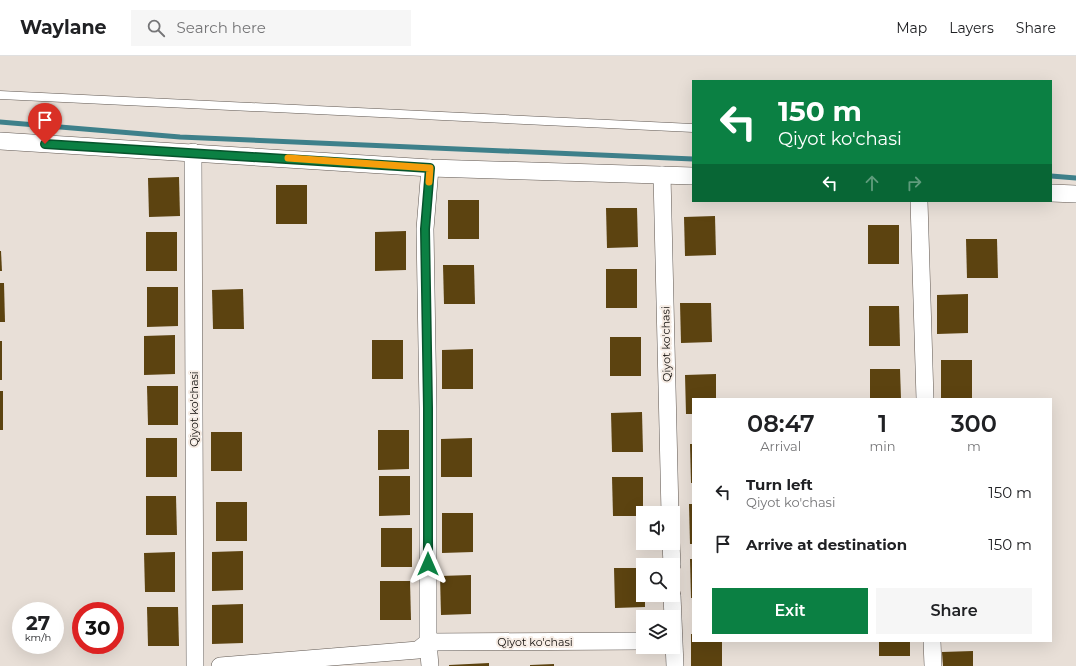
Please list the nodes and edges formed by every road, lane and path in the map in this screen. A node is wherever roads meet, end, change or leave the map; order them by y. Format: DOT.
graph roads {
  1 [pos="0,95"];
  2 [pos="692,128"];
  3 [pos="0,141"];
  4 [pos="193,152"];
  5 [pos="430,168"];
  6 [pos="662,174"];
  7 [pos="692,176"];
  8 [pos="1052,193"];
  9 [pos="1076,194"];
  10 [pos="919,202"];
  11 [pos="925,398"];
  12 [pos="670,506"];
  13 [pos="636,641"];
  14 [pos="428,642"];
  15 [pos="932,642"];
  16 [pos="674,654"];
  17 [pos="195,666"];
  18 [pos="220,666"];
  19 [pos="430,666"];
  20 [pos="675,666"];
  21 [pos="933,666"];
  1 -- 2 [label="lane"];
  3 -- 4 [label="street"];
  4 -- 5 [label="street"];
  4 -- 17 [label="street, Qiyot ko'chasi"];
  5 -- 6 [label="street"];
  5 -- 14 [label="street"];
  6 -- 7 [label="street"];
  6 -- 12 [label="street, Qiyot ko'chasi"];
  8 -- 9 [label="street"];
  10 -- 11 [label="street"];
  13 -- 14 [label="street, Qiyot ko'chasi"];
  14 -- 18 [label="street, Qiyot ko'chasi"];
  14 -- 19 [label="street"];
  15 -- 21 [label="street"];
  16 -- 20 [label="street"];
}
